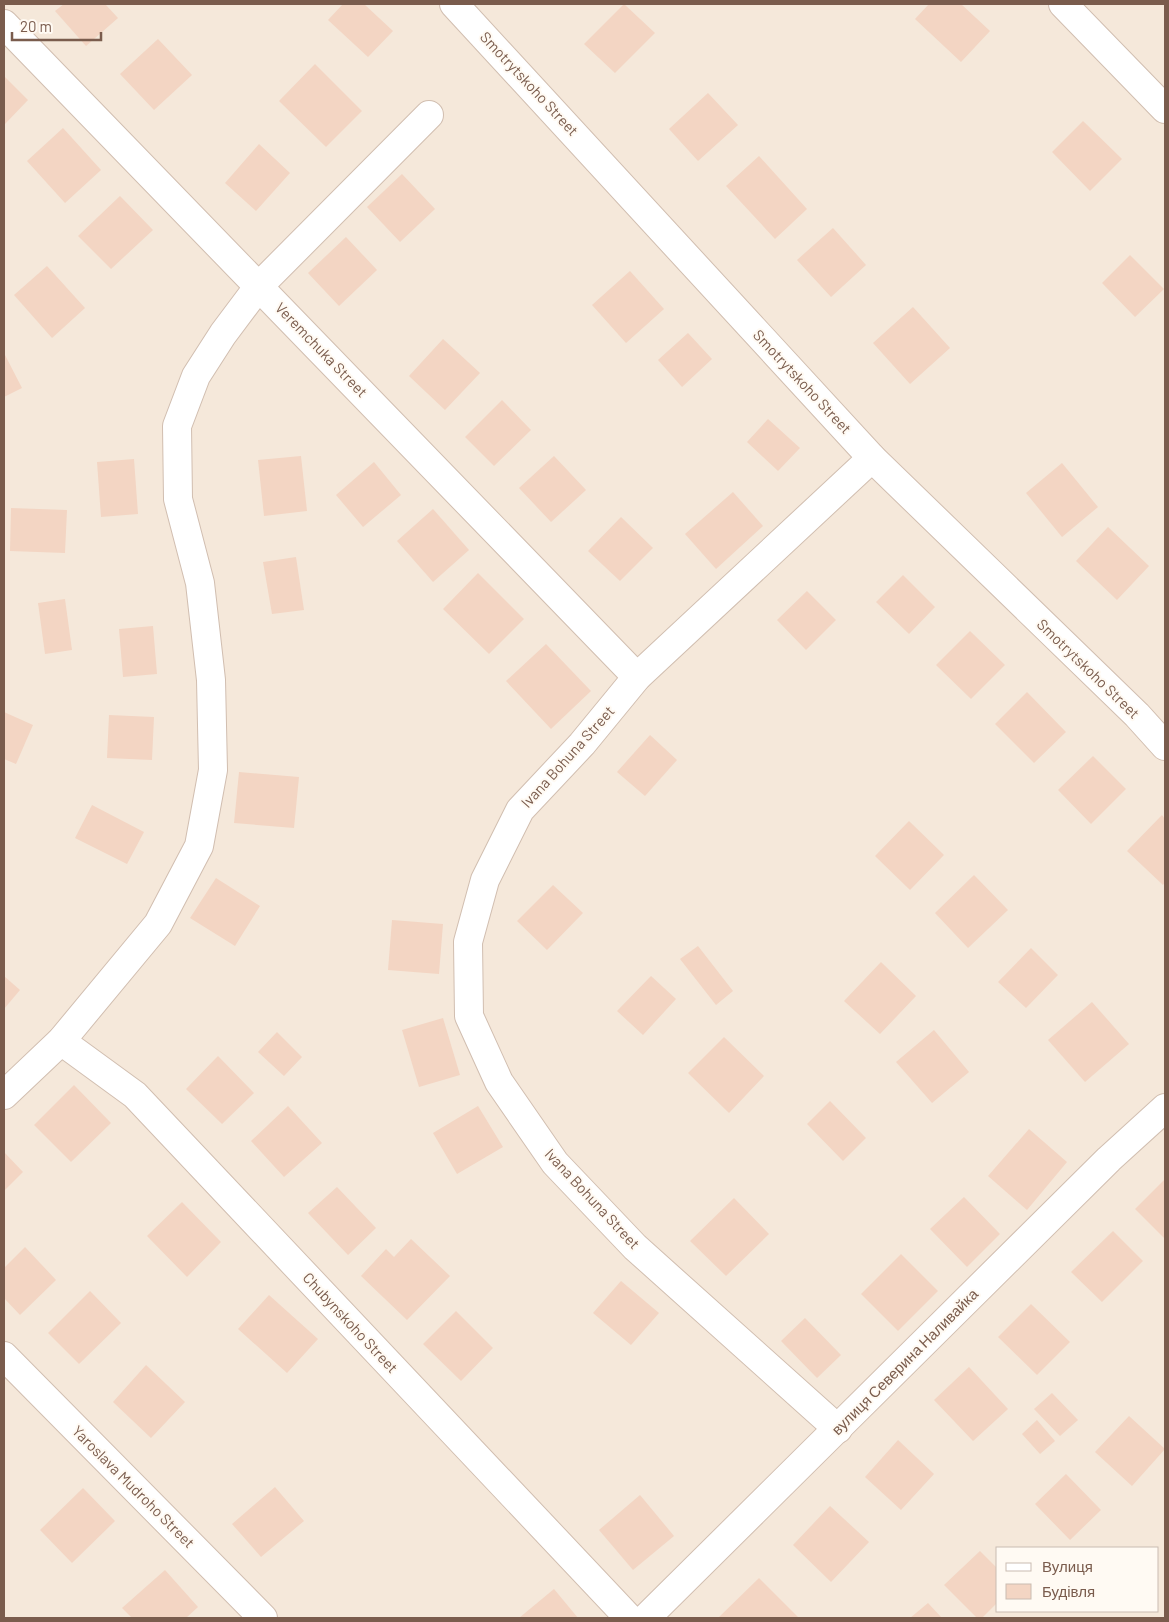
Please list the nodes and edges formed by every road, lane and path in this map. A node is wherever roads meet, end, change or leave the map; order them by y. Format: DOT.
graph roads {
  1 [pos="454,4"];
  2 [pos="1063,4"];
  3 [pos="4,24"];
  4 [pos="1165,109"];
  5 [pos="429,115"];
  6 [pos="259,286"];
  7 [pos="872,458"];
  8 [pos="637,677"];
  9 [pos="1165,746"];
  10 [pos="61,1041"];
  11 [pos="4,1096"];
  12 [pos="1165,1108"];
  13 [pos="4,1356"];
  14 [pos="838,1429"];
  15 [pos="263,1618"];
  16 [pos="629,1618"];
  17 [pos="646,1618"];
  1 -- 7 [label="street, Smotrytskoho Street"];
  2 -- 4 [label="street"];
  3 -- 6 [label="street, Veremchuka Street"];
  5 -- 6 [label="street"];
  6 -- 8 [label="street, Veremchuka Street"];
  6 -- 10 [label="street"];
  7 -- 8 [label="street, Ivana Bohuna Street"];
  7 -- 9 [label="street, Smotrytskoho Street"];
  8 -- 14 [label="street, Ivana Bohuna Street"];
  10 -- 11 [label="street"];
  10 -- 16 [label="street, Chubynskoho Street"];
  12 -- 14 [label="street, вулиця Северина Наливайка"];
  13 -- 15 [label="street, Yaroslava Mudroho Street"];
  14 -- 17 [label="street, вулиця Северина Наливайка"];
}
